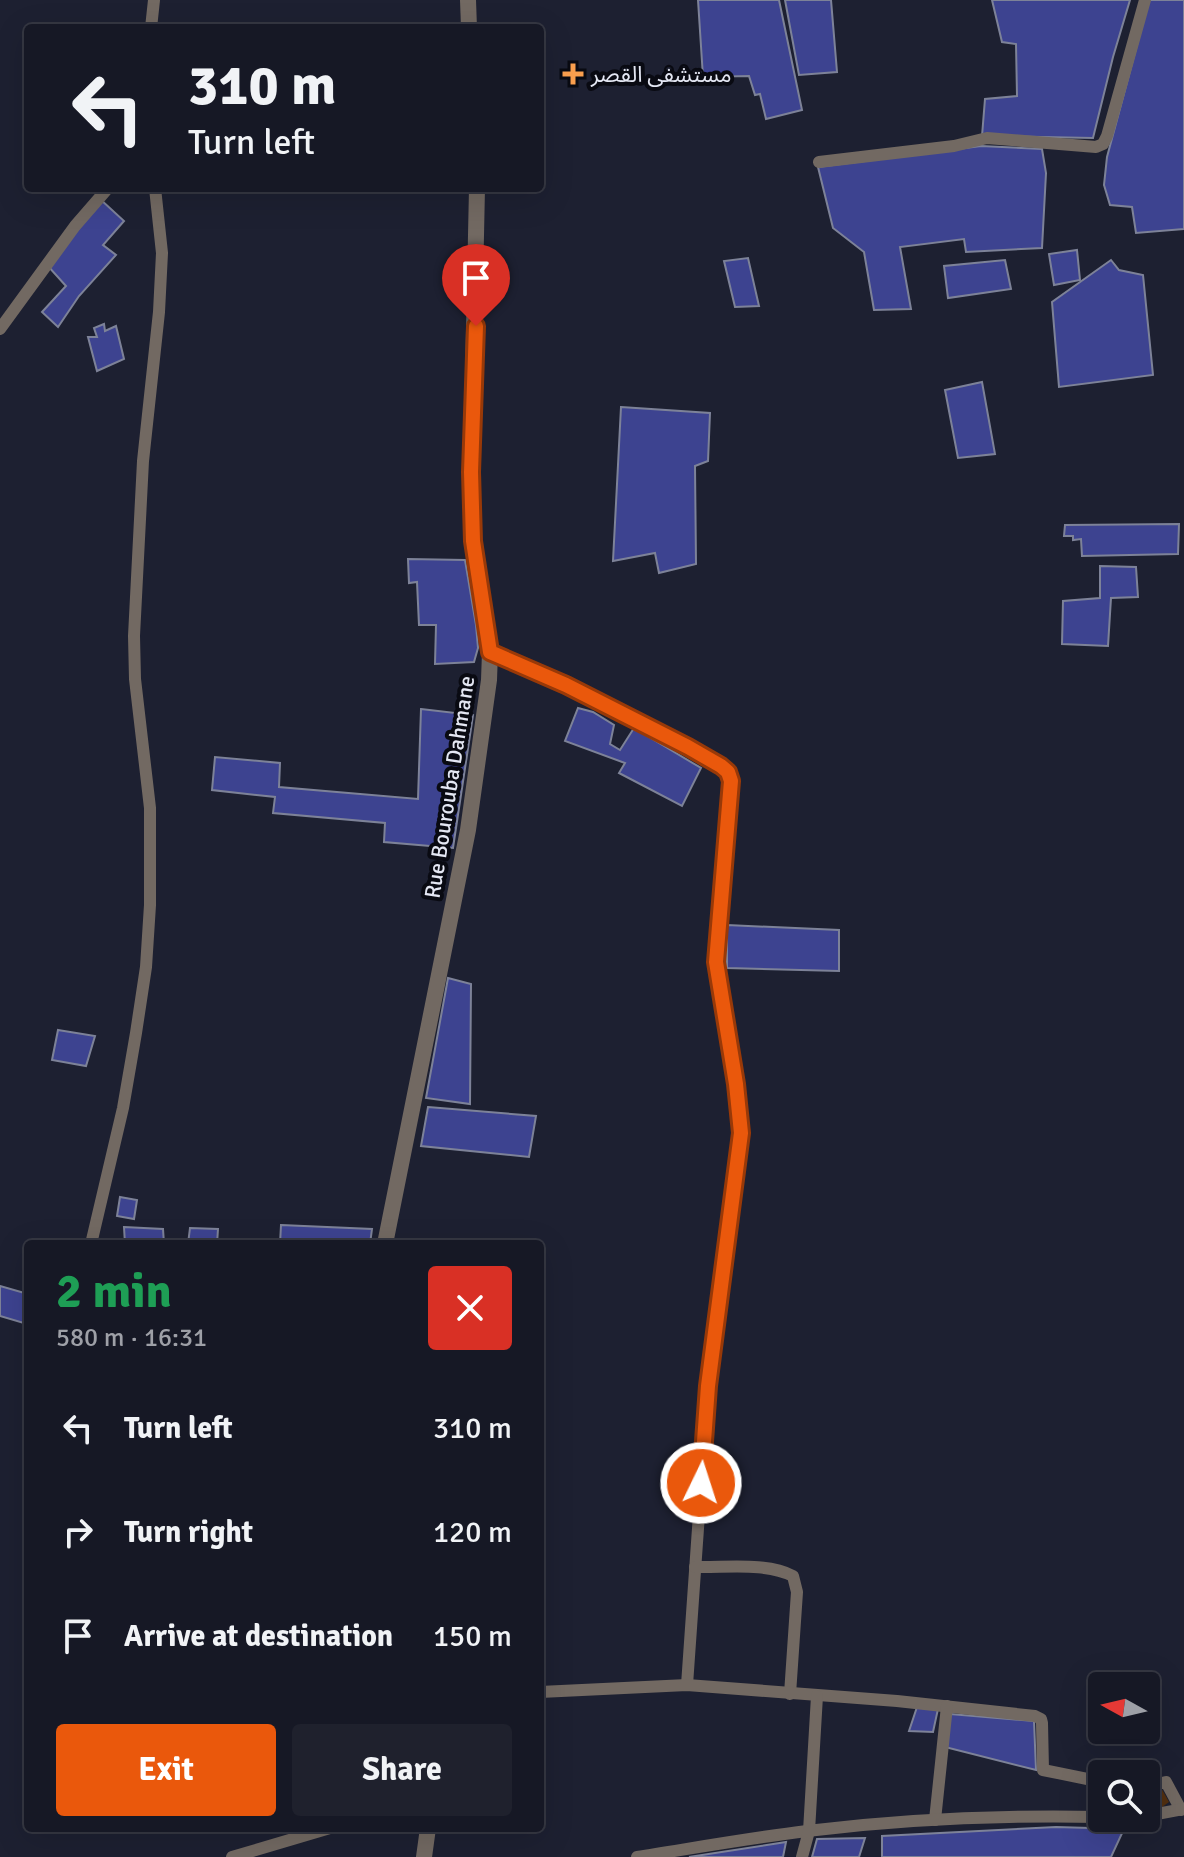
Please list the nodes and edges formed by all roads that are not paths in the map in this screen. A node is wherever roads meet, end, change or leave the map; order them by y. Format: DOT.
graph roads {
  1 [pos="154,0"];
  2 [pos="468,0"];
  3 [pos="1145,0"];
  4 [pos="151,24"];
  5 [pos="469,24"];
  6 [pos="819,162"];
  7 [pos="105,192"];
  8 [pos="155,192"];
  9 [pos="477,192"];
  10 [pos="0,329"];
  11 [pos="490,652"];
  12 [pos="92,1240"];
  13 [pos="386,1240"];
  14 [pos="695,1567"];
  15 [pos="687,1685"];
  16 [pos="544,1692"];
  17 [pos="790,1694"];
  18 [pos="817,1696"];
  19 [pos="947,1706"];
  20 [pos="1088,1779"];
  21 [pos="1160,1784"];
  22 [pos="1183,1810"];
  23 [pos="1160,1814"];
  24 [pos="1088,1817"];
  25 [pos="935,1820"];
  26 [pos="809,1831"];
  27 [pos="316,1832"];
  28 [pos="427,1832"];
  29 [pos="232,1857"];
  30 [pos="424,1857"];
  31 [pos="637,1857"];
  32 [pos="802,1857"];
  1 -- 4 [label="street"];
  2 -- 5 [label="street"];
  3 -- 6 [label="street"];
  7 -- 10 [label="street"];
  8 -- 12 [label="street"];
  9 -- 11 [label="street, Rue Bourouba Dahmane"];
  11 -- 13 [label="street, Rue Bourouba Dahmane"];
  11 -- 14 [label="street"];
  14 -- 15 [label="street"];
  14 -- 17 [label="street"];
  15 -- 16 [label="street"];
  15 -- 17 [label="street"];
  17 -- 18 [label="street"];
  18 -- 19 [label="street"];
  18 -- 26 [label="street"];
  19 -- 20 [label="street"];
  19 -- 25 [label="street"];
  21 -- 22 [label="street"];
  22 -- 23 [label="street"];
  24 -- 25 [label="street"];
  25 -- 26 [label="street"];
  26 -- 31 [label="street"];
  26 -- 32 [label="street"];
  27 -- 29 [label="street"];
  28 -- 30 [label="street"];
}
